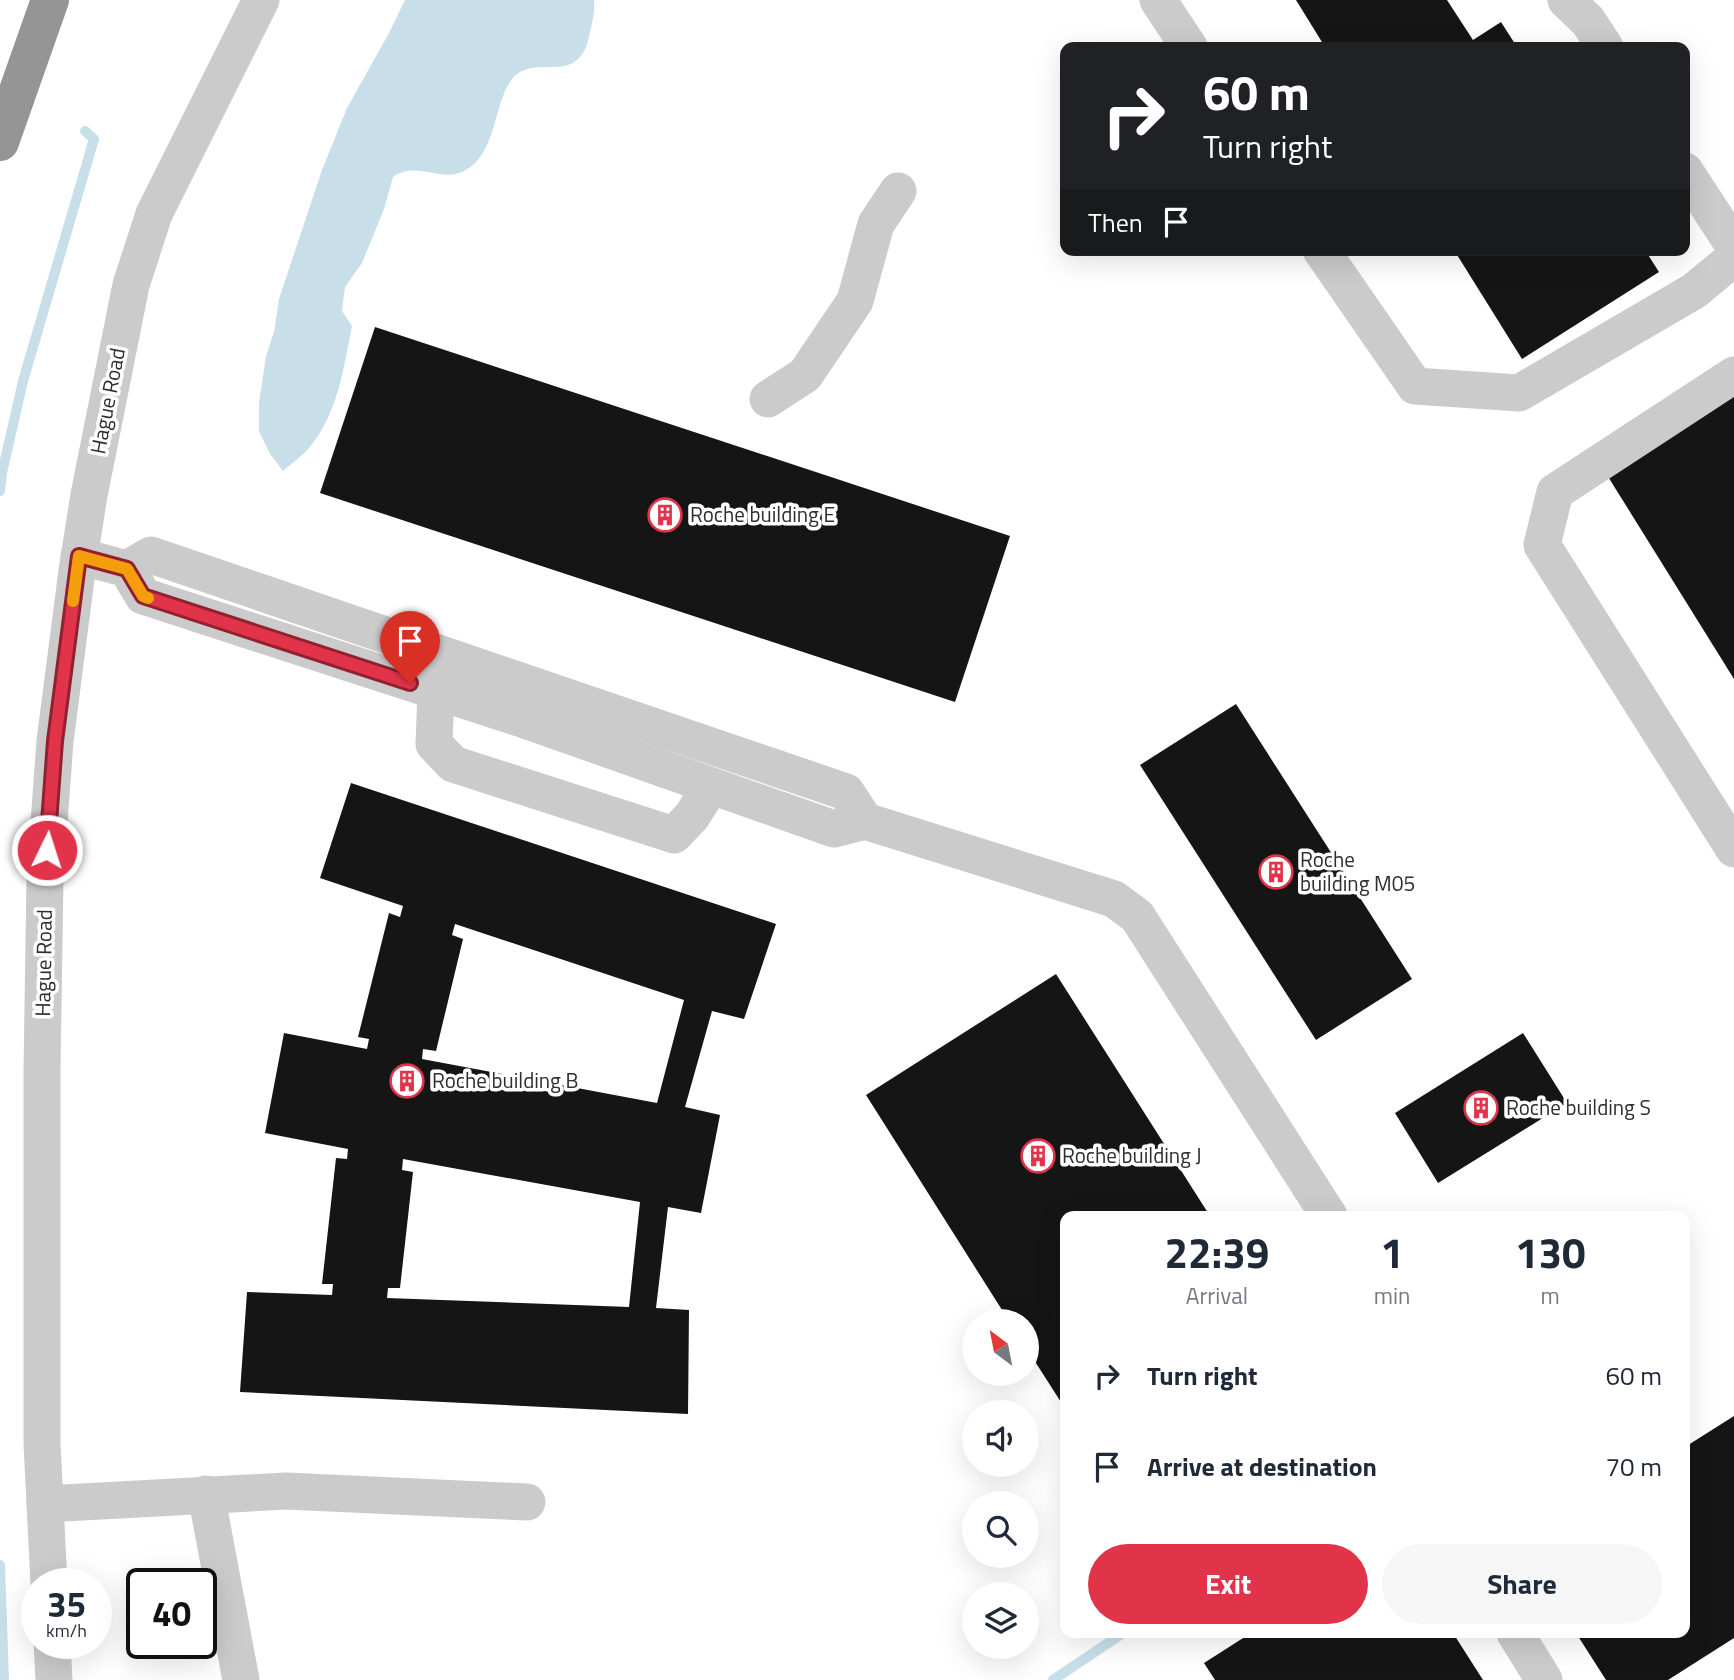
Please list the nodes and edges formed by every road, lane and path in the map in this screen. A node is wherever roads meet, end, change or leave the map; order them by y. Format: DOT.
graph roads {
  1 [pos="50,0"];
  2 [pos="261,0"];
  3 [pos="1158,0"];
  4 [pos="1566,0"];
  5 [pos="1186,42"];
  6 [pos="1602,42"];
  7 [pos="0,142"];
  8 [pos="1690,178"];
  9 [pos="898,191"];
  10 [pos="1734,246"];
  11 [pos="1325,256"];
  12 [pos="1734,258"];
  13 [pos="1734,375"];
  14 [pos="768,399"];
  15 [pos="79,556"];
  16 [pos="127,569"];
  17 [pos="436,691"];
  18 [pos="711,786"];
  19 [pos="865,821"];
  20 [pos="1734,849"];
  21 [pos="1326,1211"];
  22 [pos="206,1494"];
  23 [pos="527,1502"];
  24 [pos="45,1504"];
  25 [pos="48,1568"];
  26 [pos="1517,1638"];
  27 [pos="53,1659"];
  28 [pos="54,1680"];
  29 [pos="241,1680"];
  30 [pos="1544,1680"];
  1 -- 7 [label="highway"];
  2 -- 15 [label="street, Hague Road"];
  3 -- 5 [label="street"];
  4 -- 6 [label="street"];
  8 -- 10 [label="street"];
  9 -- 14 [label="street"];
  11 -- 12 [label="street"];
  13 -- 20 [label="street"];
  15 -- 16 [label="street"];
  15 -- 24 [label="street, Hague Road"];
  16 -- 17 [label="street"];
  16 -- 19 [label="street"];
  17 -- 18 [label="street"];
  17 -- 18 [label="street"];
  18 -- 19 [label="street"];
  19 -- 21 [label="street"];
  22 -- 23 [label="street"];
  22 -- 24 [label="street"];
  22 -- 29 [label="street"];
  24 -- 25 [label="street, Hague Road"];
  26 -- 30 [label="street"];
  27 -- 28 [label="street"];
}
